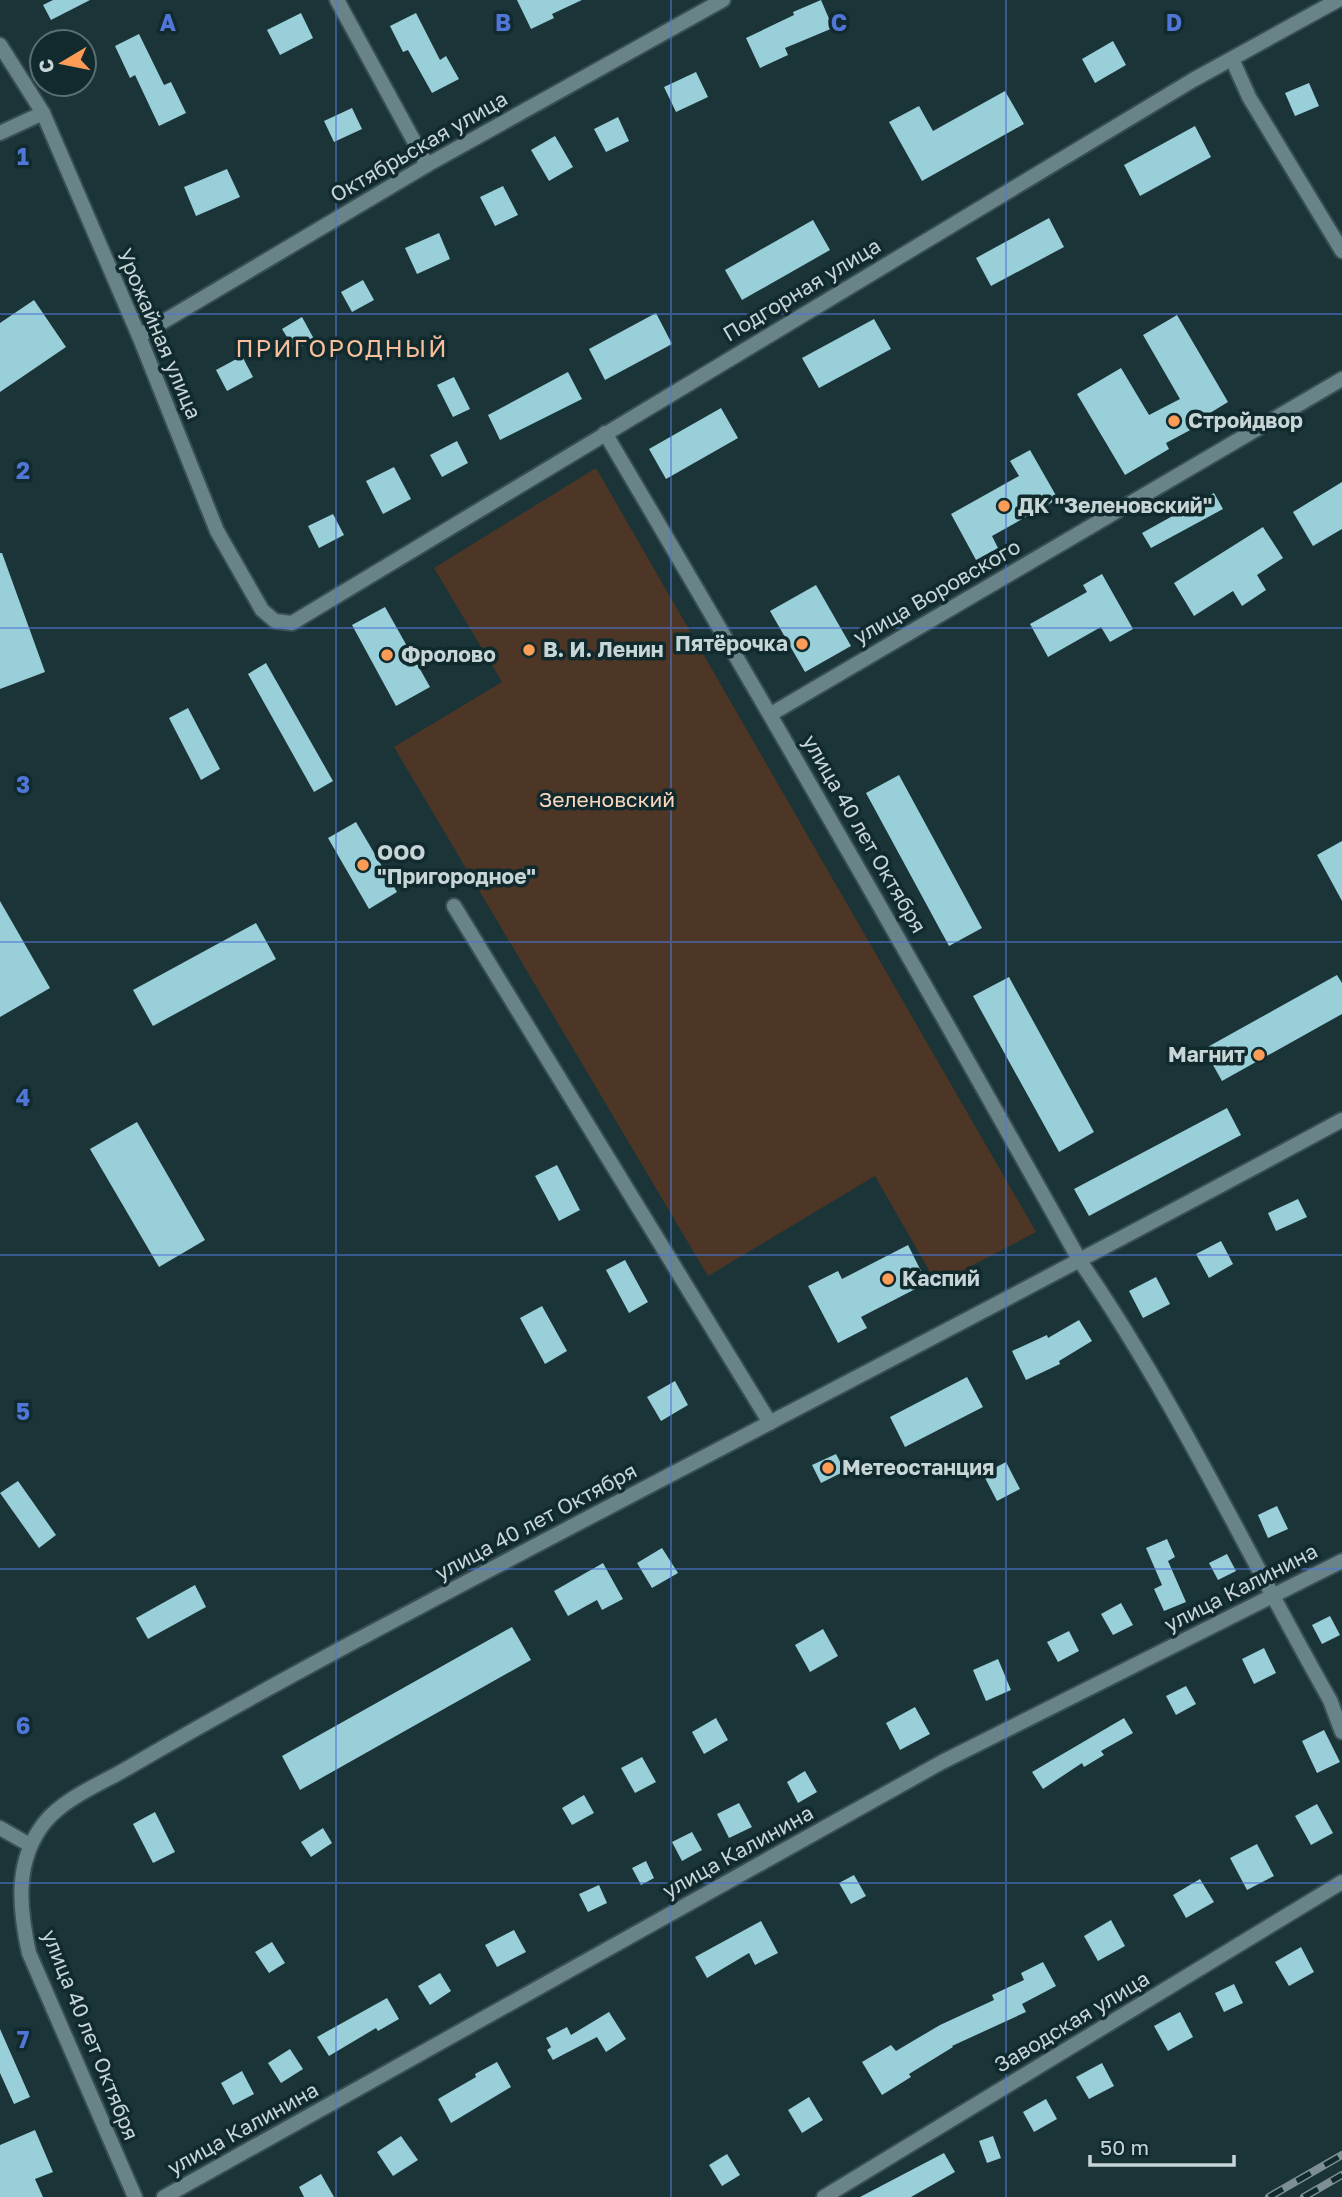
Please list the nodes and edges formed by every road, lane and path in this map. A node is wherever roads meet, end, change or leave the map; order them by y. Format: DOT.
graph roads {
  1 [pos="337,0"];
  2 [pos="723,0"];
  3 [pos="1338,0"];
  4 [pos="0,45"];
  5 [pos="1232,59"];
  6 [pos="43,113"];
  7 [pos="0,133"];
  8 [pos="427,165"];
  9 [pos="1342,251"];
  10 [pos="139,336"];
  11 [pos="1342,379"];
  12 [pos="605,433"];
  13 [pos="292,624"];
  14 [pos="771,714"];
  15 [pos="454,906"];
  16 [pos="1342,1120"];
  17 [pos="1080,1261"];
  18 [pos="770,1423"];
  19 [pos="1342,1561"];
  20 [pos="1272,1597"];
  21 [pos="1342,1732"];
  22 [pos="0,1828"];
  23 [pos="30,1845"];
  24 [pos="1342,1882"];
  25 [pos="135,2197"];
  26 [pos="164,2197"];
  27 [pos="824,2197"];
  1 -- 8 [label="street"];
  2 -- 8 [label="street, Октябрьская улица"];
  3 -- 5 [label="street, Подгорная улица"];
  4 -- 6 [label="street, Урожайная улица"];
  5 -- 9 [label="street"];
  5 -- 12 [label="street, Подгорная улица"];
  6 -- 7 [label="street"];
  6 -- 10 [label="street, Урожайная улица"];
  8 -- 10 [label="street, Октябрьская улица"];
  10 -- 13 [label="street, Урожайная улица"];
  11 -- 14 [label="street, улица Воровского"];
  12 -- 13 [label="street, Подгорная улица"];
  12 -- 14 [label="street, улица 40 лет Октября"];
  14 -- 17 [label="street, улица 40 лет Октября"];
  15 -- 18 [label="street"];
  16 -- 17 [label="street, улица 40 лет Октября"];
  17 -- 18 [label="street, улица 40 лет Октября"];
  17 -- 20 [label="street"];
  18 -- 23 [label="street, улица 40 лет Октября"];
  19 -- 20 [label="street, улица Калинина"];
  20 -- 21 [label="street"];
  20 -- 26 [label="street, улица Калинина"];
  22 -- 23 [label="street"];
  23 -- 25 [label="street, улица 40 лет Октября"];
  24 -- 27 [label="street, Заводская улица"];
}
